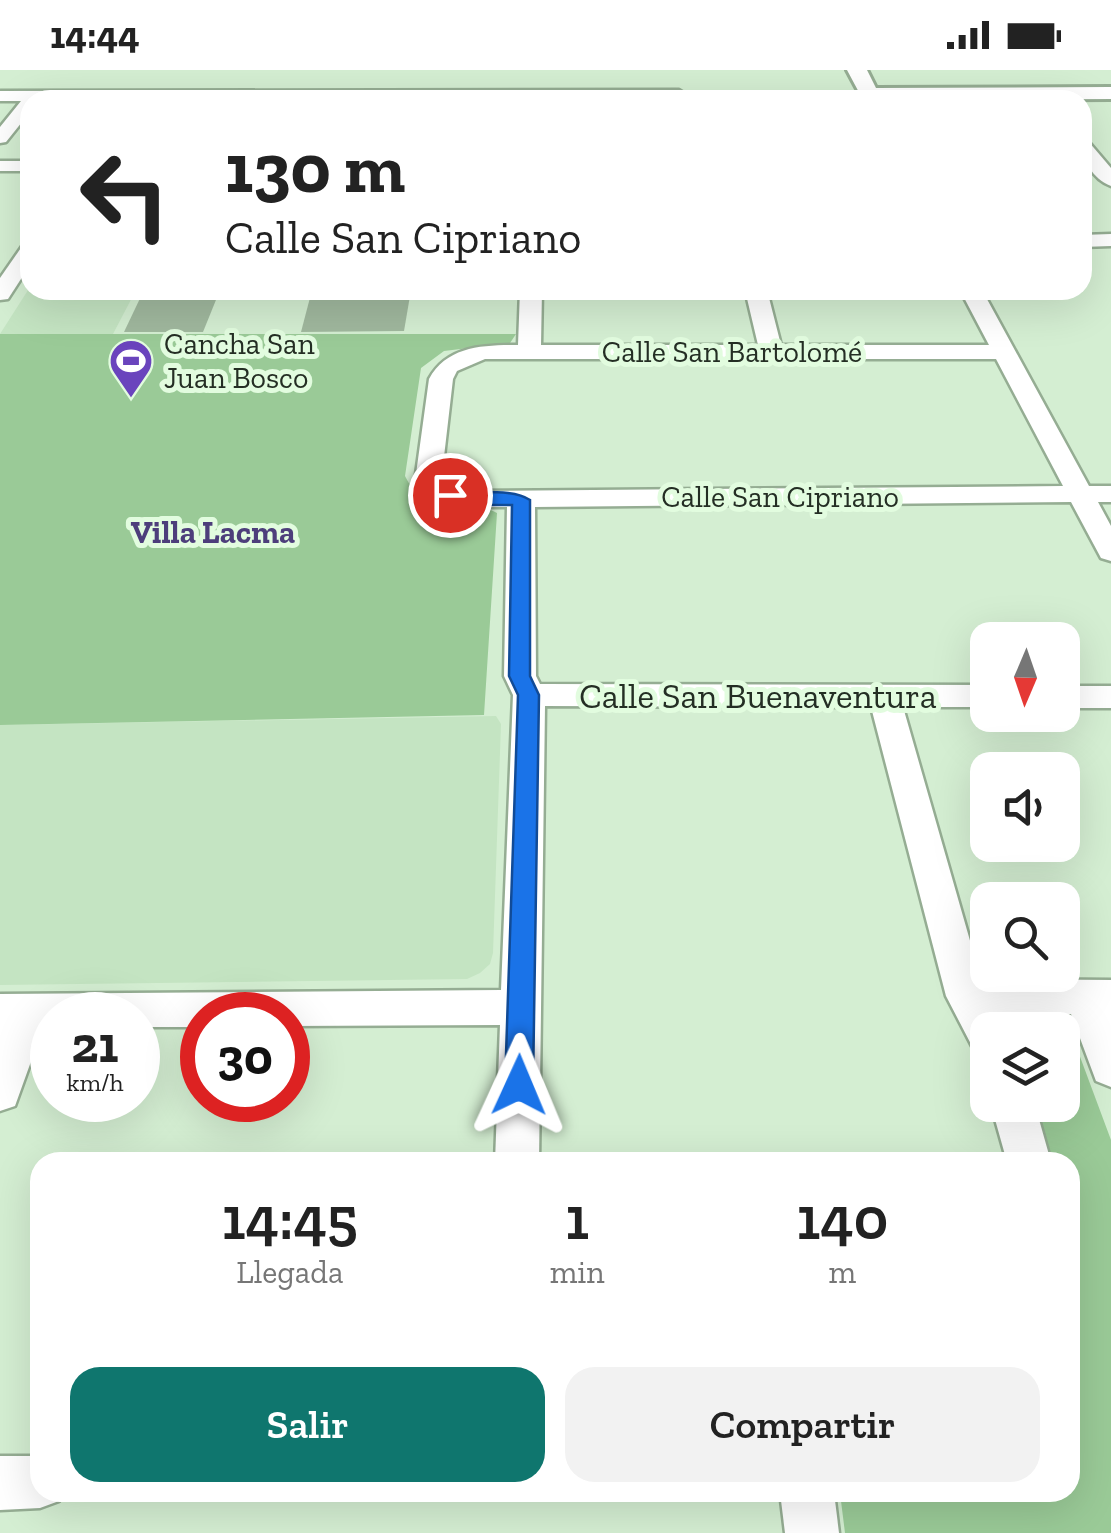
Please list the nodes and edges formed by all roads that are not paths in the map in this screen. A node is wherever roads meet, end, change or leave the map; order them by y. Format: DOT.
graph roads {
  1 [pos="333,74"];
  2 [pos="129,90"];
  3 [pos="160,90"];
  4 [pos="327,90"];
  5 [pos="496,90"];
  6 [pos="531,90"];
  7 [pos="20,114"];
  8 [pos="0,138"];
  9 [pos="1092,159"];
  10 [pos="1111,180"];
  11 [pos="20,263"];
  12 [pos="0,294"];
  13 [pos="531,300"];
  14 [pos="759,300"];
  15 [pos="977,300"];
  16 [pos="772,352"];
  17 [pos="1004,352"];
  18 [pos="529,353"];
  19 [pos="1111,494"];
  20 [pos="450,495"];
  21 [pos="1080,495"];
  22 [pos="521,500"];
  23 [pos="1111,552"];
  24 [pos="529,695"];
  25 [pos="884,696"];
  26 [pos="970,696"];
  27 [pos="1080,697"];
  28 [pos="1111,697"];
  29 [pos="966,996"];
  30 [pos="1098,997"];
  31 [pos="520,1007"];
  32 [pos="14,1011"];
  33 [pos="975,1012"];
  34 [pos="1111,1068"];
  35 [pos="0,1092"];
  36 [pos="1018,1122"];
  37 [pos="518,1152"];
  38 [pos="1026,1152"];
  39 [pos="30,1482"];
  40 [pos="0,1483"];
  41 [pos="808,1502"];
  42 [pos="812,1533"];
  1 -- 4 [label="street"];
  2 -- 3 [label="street"];
  5 -- 6 [label="street"];
  7 -- 8 [label="street"];
  9 -- 10 [label="street"];
  11 -- 12 [label="street"];
  13 -- 18 [label="street"];
  14 -- 16 [label="street"];
  15 -- 17 [label="street"];
  16 -- 17 [label="street, Calle San Bartolomé"];
  16 -- 18 [label="street, Calle San Bartolomé"];
  17 -- 21 [label="street"];
  18 -- 20 [label="street, Calle San Bartolomé"];
  19 -- 21 [label="street, Calle San Cipriano"];
  20 -- 22 [label="street, Calle San Cipriano"];
  21 -- 22 [label="street, Calle San Cipriano"];
  21 -- 23 [label="street"];
  22 -- 24 [label="street"];
  24 -- 25 [label="street, Calle San Buenaventura"];
  24 -- 31 [label="street"];
  25 -- 26 [label="street, Calle San Buenaventura"];
  25 -- 29 [label="street"];
  27 -- 28 [label="street"];
  29 -- 30 [label="street"];
  29 -- 33 [label="street"];
  30 -- 34 [label="street"];
  31 -- 32 [label="street"];
  31 -- 37 [label="street"];
  32 -- 35 [label="street"];
  36 -- 38 [label="street"];
  39 -- 40 [label="street"];
  41 -- 42 [label="street"];
}
